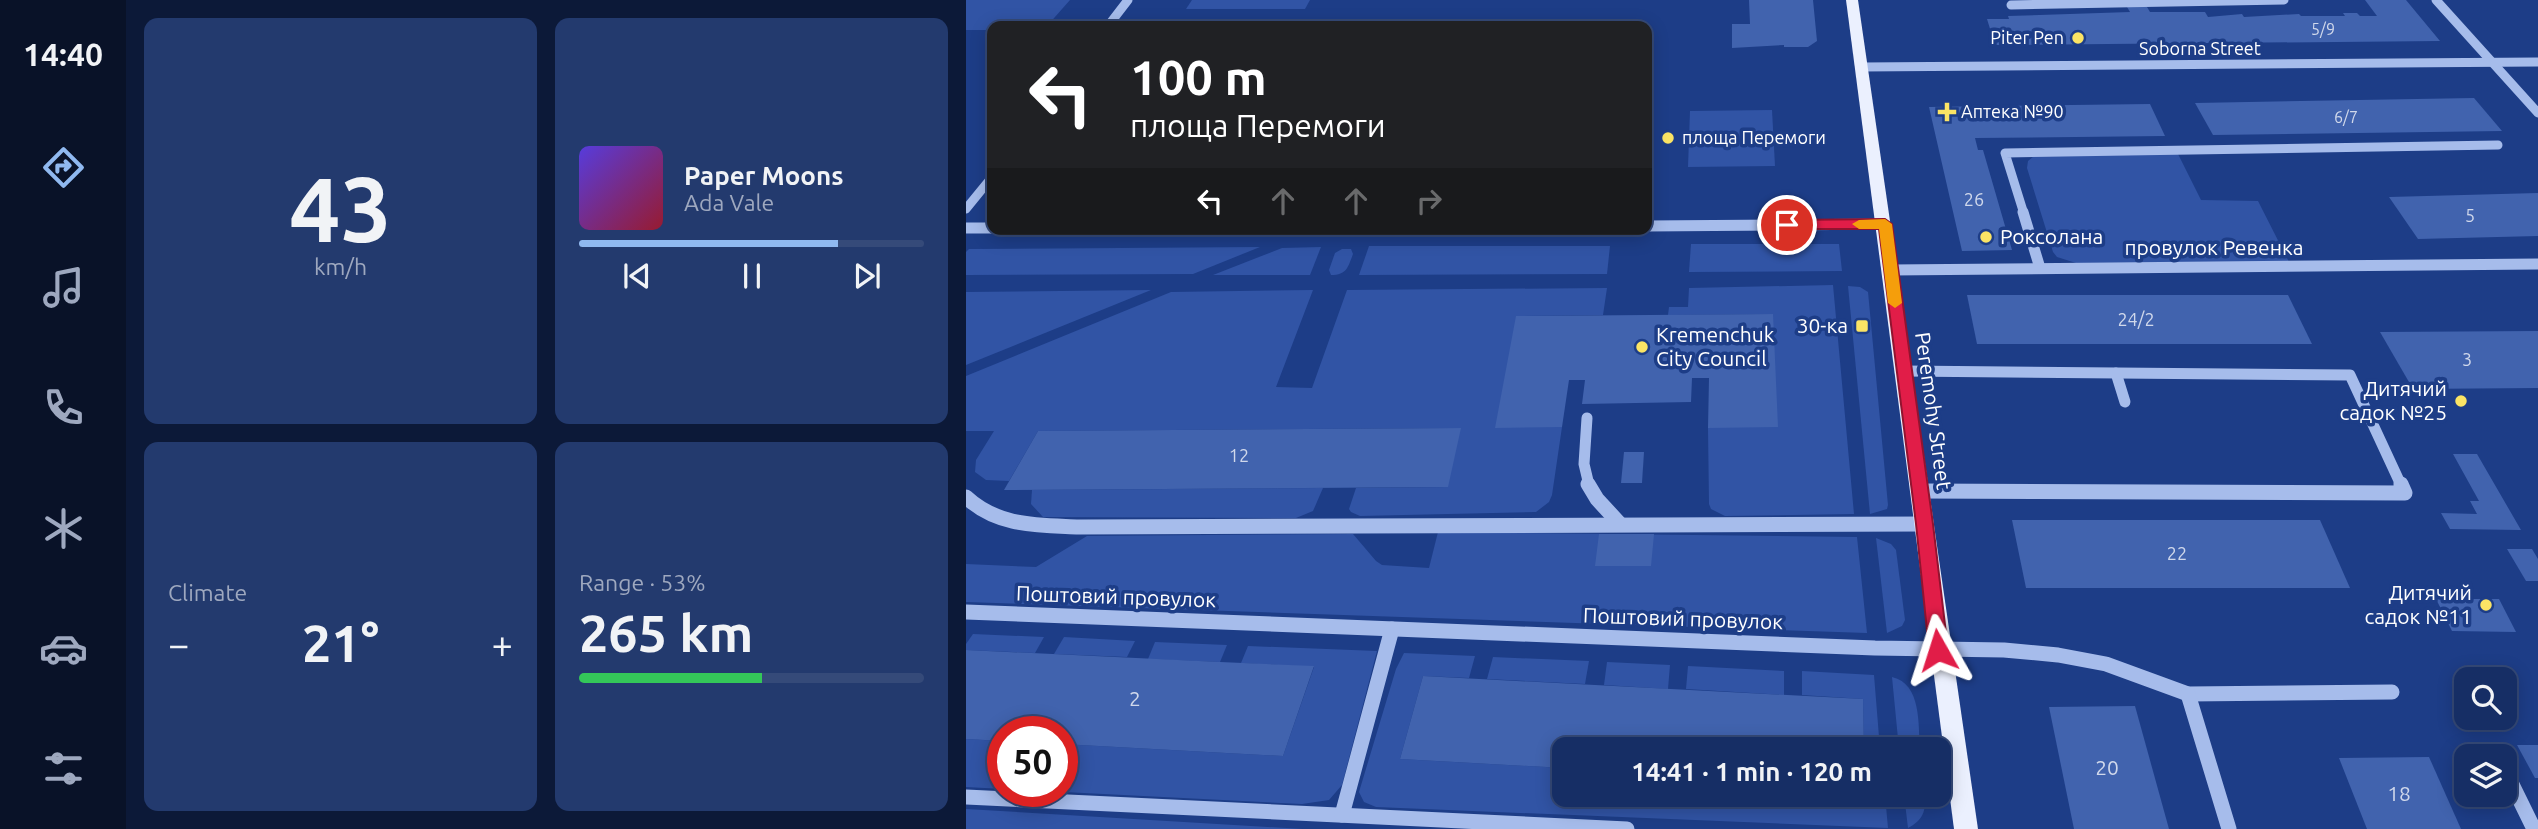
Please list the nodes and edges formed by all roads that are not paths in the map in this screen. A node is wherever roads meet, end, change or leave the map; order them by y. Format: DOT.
graph roads {
  1 [pos="1128,0"];
  2 [pos="1852,0"];
  3 [pos="2284,0"];
  4 [pos="2436,0"];
  5 [pos="2160,1"];
  6 [pos="2011,5"];
  7 [pos="1112,21"];
  8 [pos="2492,62"];
  9 [pos="2538,62"];
  10 [pos="1862,67"];
  11 [pos="2538,113"];
  12 [pos="2498,145"];
  13 [pos="987,183"];
  14 [pos="966,209"];
  15 [pos="1885,224"];
  16 [pos="1652,226"];
  17 [pos="966,228"];
  18 [pos="987,228"];
  19 [pos="2538,264"];
  20 [pos="2040,268"];
  21 [pos="1891,270"];
  22 [pos="1904,372"];
  23 [pos="2116,373"];
  24 [pos="2125,402"];
  25 [pos="1587,418"];
  26 [pos="1920,491"];
  27 [pos="966,497"];
  28 [pos="1620,524"];
  29 [pos="1925,524"];
  30 [pos="966,612"];
  31 [pos="1392,629"];
  32 [pos="1938,650"];
  33 [pos="2392,692"];
  34 [pos="2188,694"];
  35 [pos="2517,794"];
  36 [pos="966,797"];
  37 [pos="1342,815"];
  38 [pos="1627,829"];
  39 [pos="1966,829"];
  40 [pos="2229,829"];
  41 [pos="2534,829"];
  1 -- 7 [label="street"];
  2 -- 10 [label="main road, Peremohy Street"];
  3 -- 5 [label="street"];
  4 -- 8 [label="street"];
  5 -- 6 [label="street"];
  8 -- 9 [label="street, Soborna Street"];
  8 -- 10 [label="street, Soborna Street"];
  8 -- 11 [label="street"];
  10 -- 15 [label="main road, Peremohy Street"];
  12 -- 20 [label="lane"];
  13 -- 14 [label="street"];
  15 -- 16 [label="street"];
  15 -- 21 [label="main road, Peremohy Street"];
  17 -- 18 [label="street"];
  19 -- 20 [label="street, провулок Ревенка"];
  20 -- 21 [label="street, провулок Ревенка"];
  21 -- 22 [label="main road, Peremohy Street"];
  22 -- 23 [label="street"];
  22 -- 26 [label="main road, Peremohy Street"];
  23 -- 24 [label="street"];
  23 -- 26 [label="street"];
  25 -- 28 [label="street"];
  26 -- 29 [label="main road, Peremohy Street"];
  27 -- 28 [label="street"];
  28 -- 29 [label="street"];
  29 -- 32 [label="main road, Peremohy Street"];
  30 -- 31 [label="street, Поштовий провулок"];
  31 -- 32 [label="street, Поштовий провулок"];
  31 -- 37 [label="street"];
  32 -- 34 [label="street, Поштовий провулок"];
  32 -- 39 [label="main road, Peremohy Street"];
  33 -- 34 [label="street, Поштовий провулок"];
  34 -- 40 [label="street"];
  35 -- 41 [label="street"];
  36 -- 37 [label="street"];
  37 -- 38 [label="street"];
}
